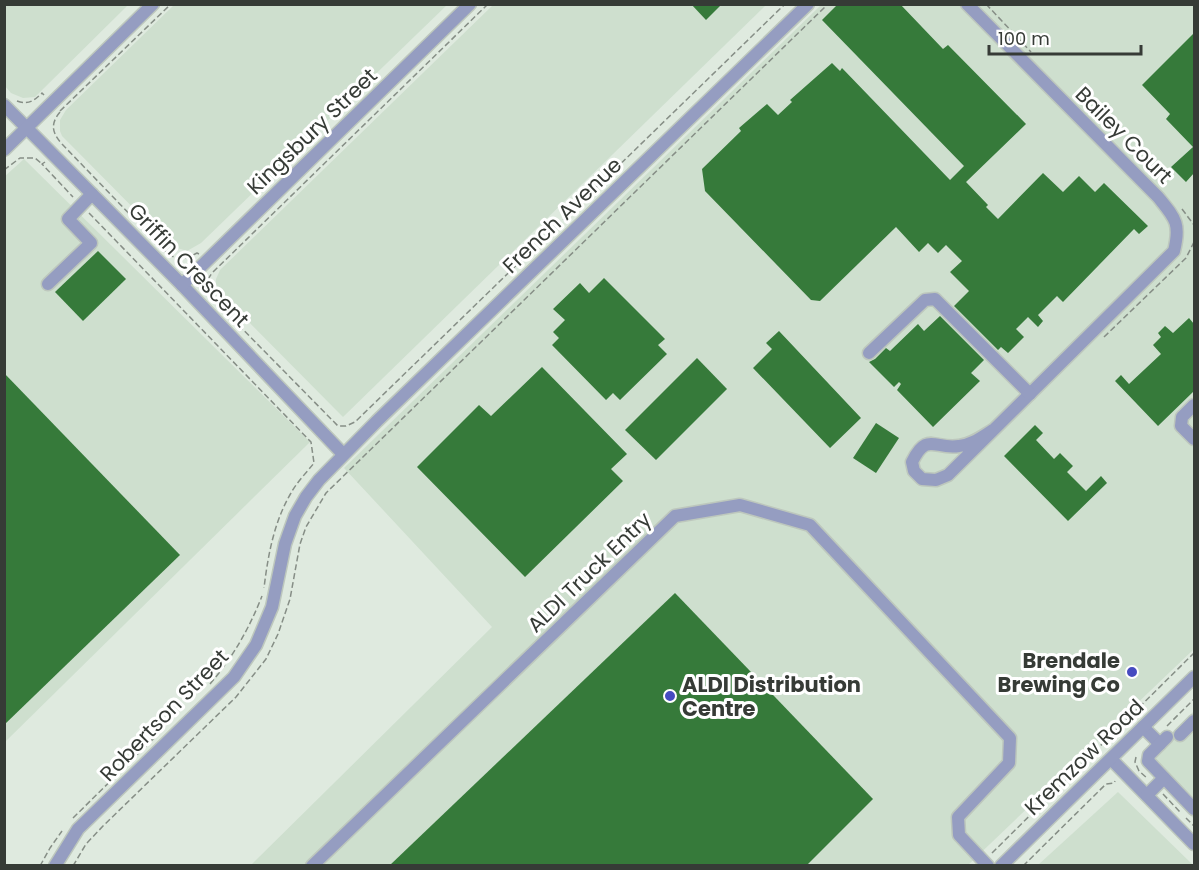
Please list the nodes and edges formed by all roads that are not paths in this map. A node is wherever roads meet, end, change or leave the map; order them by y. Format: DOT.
graph roads {
  1 [pos="153,4"];
  2 [pos="470,4"];
  3 [pos="808,4"];
  4 [pos="967,4"];
  5 [pos="9,102"];
  6 [pos="27,128"];
  7 [pos="4,150"];
  8 [pos="92,194"];
  9 [pos="48,284"];
  10 [pos="182,285"];
  11 [pos="869,353"];
  12 [pos="1030,394"];
  13 [pos="1194,405"];
  14 [pos="993,430"];
  15 [pos="1194,439"];
  16 [pos="343,454"];
  17 [pos="1192,684"];
  18 [pos="1194,721"];
  19 [pos="1143,727"];
  20 [pos="1180,735"];
  21 [pos="1111,759"];
  22 [pos="1164,778"];
  23 [pos="1147,795"];
  24 [pos="1194,809"];
  25 [pos="1192,837"];
  26 [pos="985,863"];
  27 [pos="55,866"];
  28 [pos="312,866"];
  29 [pos="1001,866"];
  1 -- 6 [label="street"];
  2 -- 10 [label="street, Kingsbury Street"];
  3 -- 16 [label="street, French Avenue"];
  4 -- 12 [label="street, Bailey Court"];
  5 -- 6 [label="street, Griffin Crescent"];
  6 -- 7 [label="street"];
  6 -- 8 [label="street, Griffin Crescent"];
  8 -- 9 [label="street"];
  8 -- 10 [label="street, Griffin Crescent"];
  10 -- 16 [label="street, Griffin Crescent"];
  11 -- 12 [label="street"];
  12 -- 14 [label="street, Bailey Court"];
  13 -- 15 [label="street"];
  14 -- 14 [label="street, Bailey Court"];
  16 -- 27 [label="street, Robertson Street"];
  17 -- 19 [label="street, Kremzow Road"];
  18 -- 20 [label="street"];
  19 -- 21 [label="street, Kremzow Road"];
  19 -- 22 [label="street"];
  21 -- 23 [label="street"];
  21 -- 29 [label="street, Kremzow Road"];
  22 -- 23 [label="street"];
  22 -- 24 [label="street"];
  23 -- 25 [label="street"];
  26 -- 28 [label="street, ALDI Truck Entry"];
}
